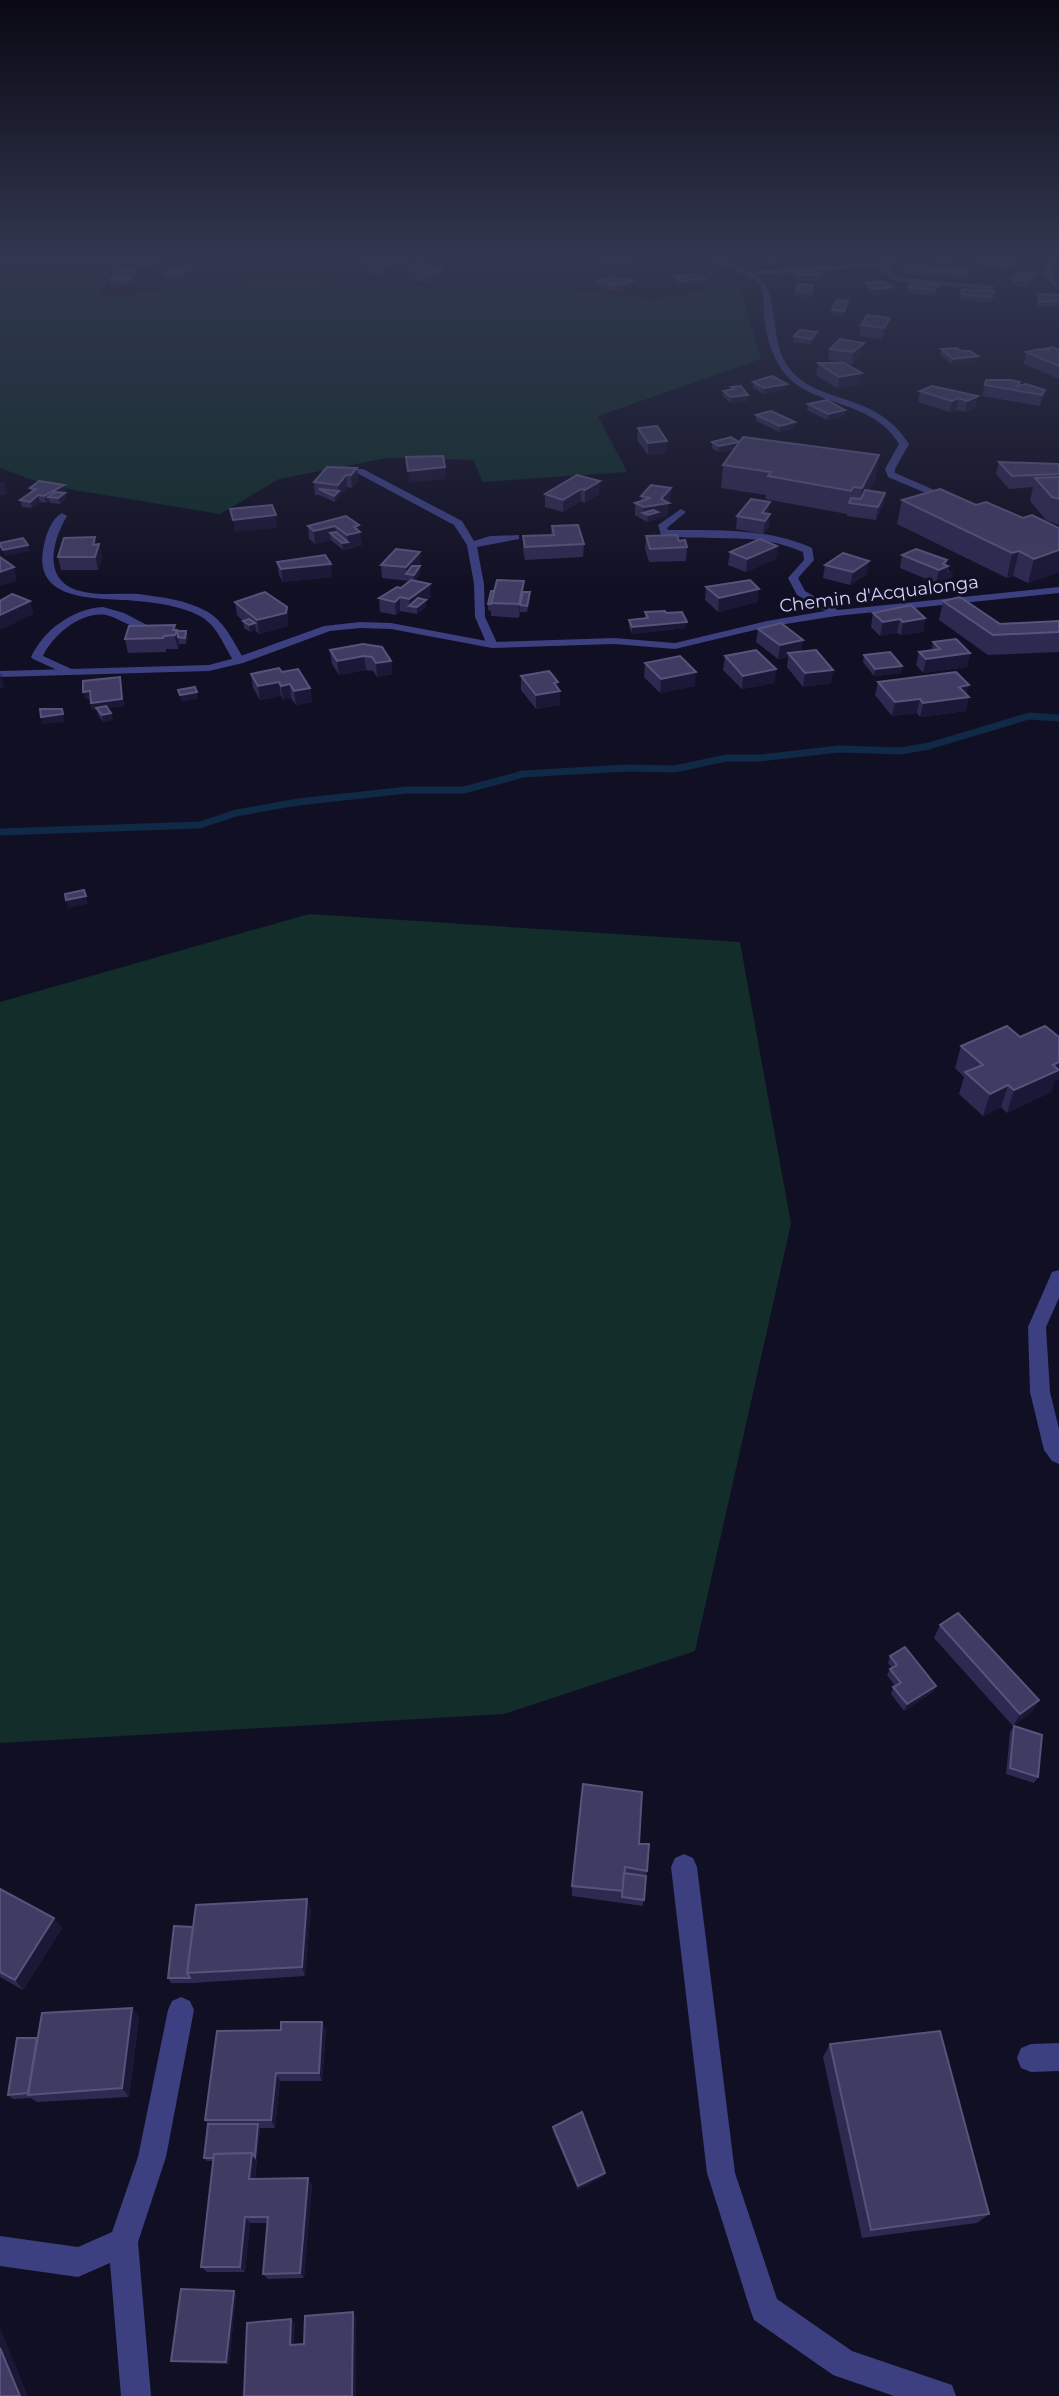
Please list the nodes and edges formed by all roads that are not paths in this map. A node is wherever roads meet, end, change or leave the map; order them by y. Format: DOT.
graph roads {
  1 [pos="785,368"];
  2 [pos="360,471"];
  3 [pos="963,504"];
  4 [pos="681,512"];
  5 [pos="62,516"];
  6 [pos="515,537"];
  7 [pos="472,545"];
  8 [pos="1059,590"];
  9 [pos="836,613"];
  10 [pos="141,625"];
  11 [pos="492,645"];
  12 [pos="239,661"];
  13 [pos="70,672"];
  14 [pos="0,674"];
  15 [pos="1059,1277"];
  16 [pos="1059,1455"];
  17 [pos="684,1867"];
  18 [pos="181,2010"];
  19 [pos="1059,2057"];
  20 [pos="1031,2058"];
  21 [pos="123,2242"];
  22 [pos="0,2251"];
  23 [pos="136,2396"];
  24 [pos="940,2396"];
  1 -- 3 [label="street"];
  2 -- 7 [label="street"];
  4 -- 9 [label="street"];
  5 -- 12 [label="street"];
  6 -- 7 [label="street"];
  7 -- 11 [label="street"];
  8 -- 9 [label="street, Chemin d'Acqualonga"];
  9 -- 11 [label="street, Chemin d'Acqualonga"];
  10 -- 13 [label="street"];
  11 -- 12 [label="street, Chemin d'Acqualonga"];
  12 -- 13 [label="street, Chemin d'Acqualonga"];
  13 -- 14 [label="street, Chemin d'Acqualonga"];
  15 -- 16 [label="street"];
  17 -- 24 [label="street"];
  18 -- 21 [label="street"];
  19 -- 20 [label="street"];
  21 -- 22 [label="street"];
  21 -- 23 [label="street"];
}
